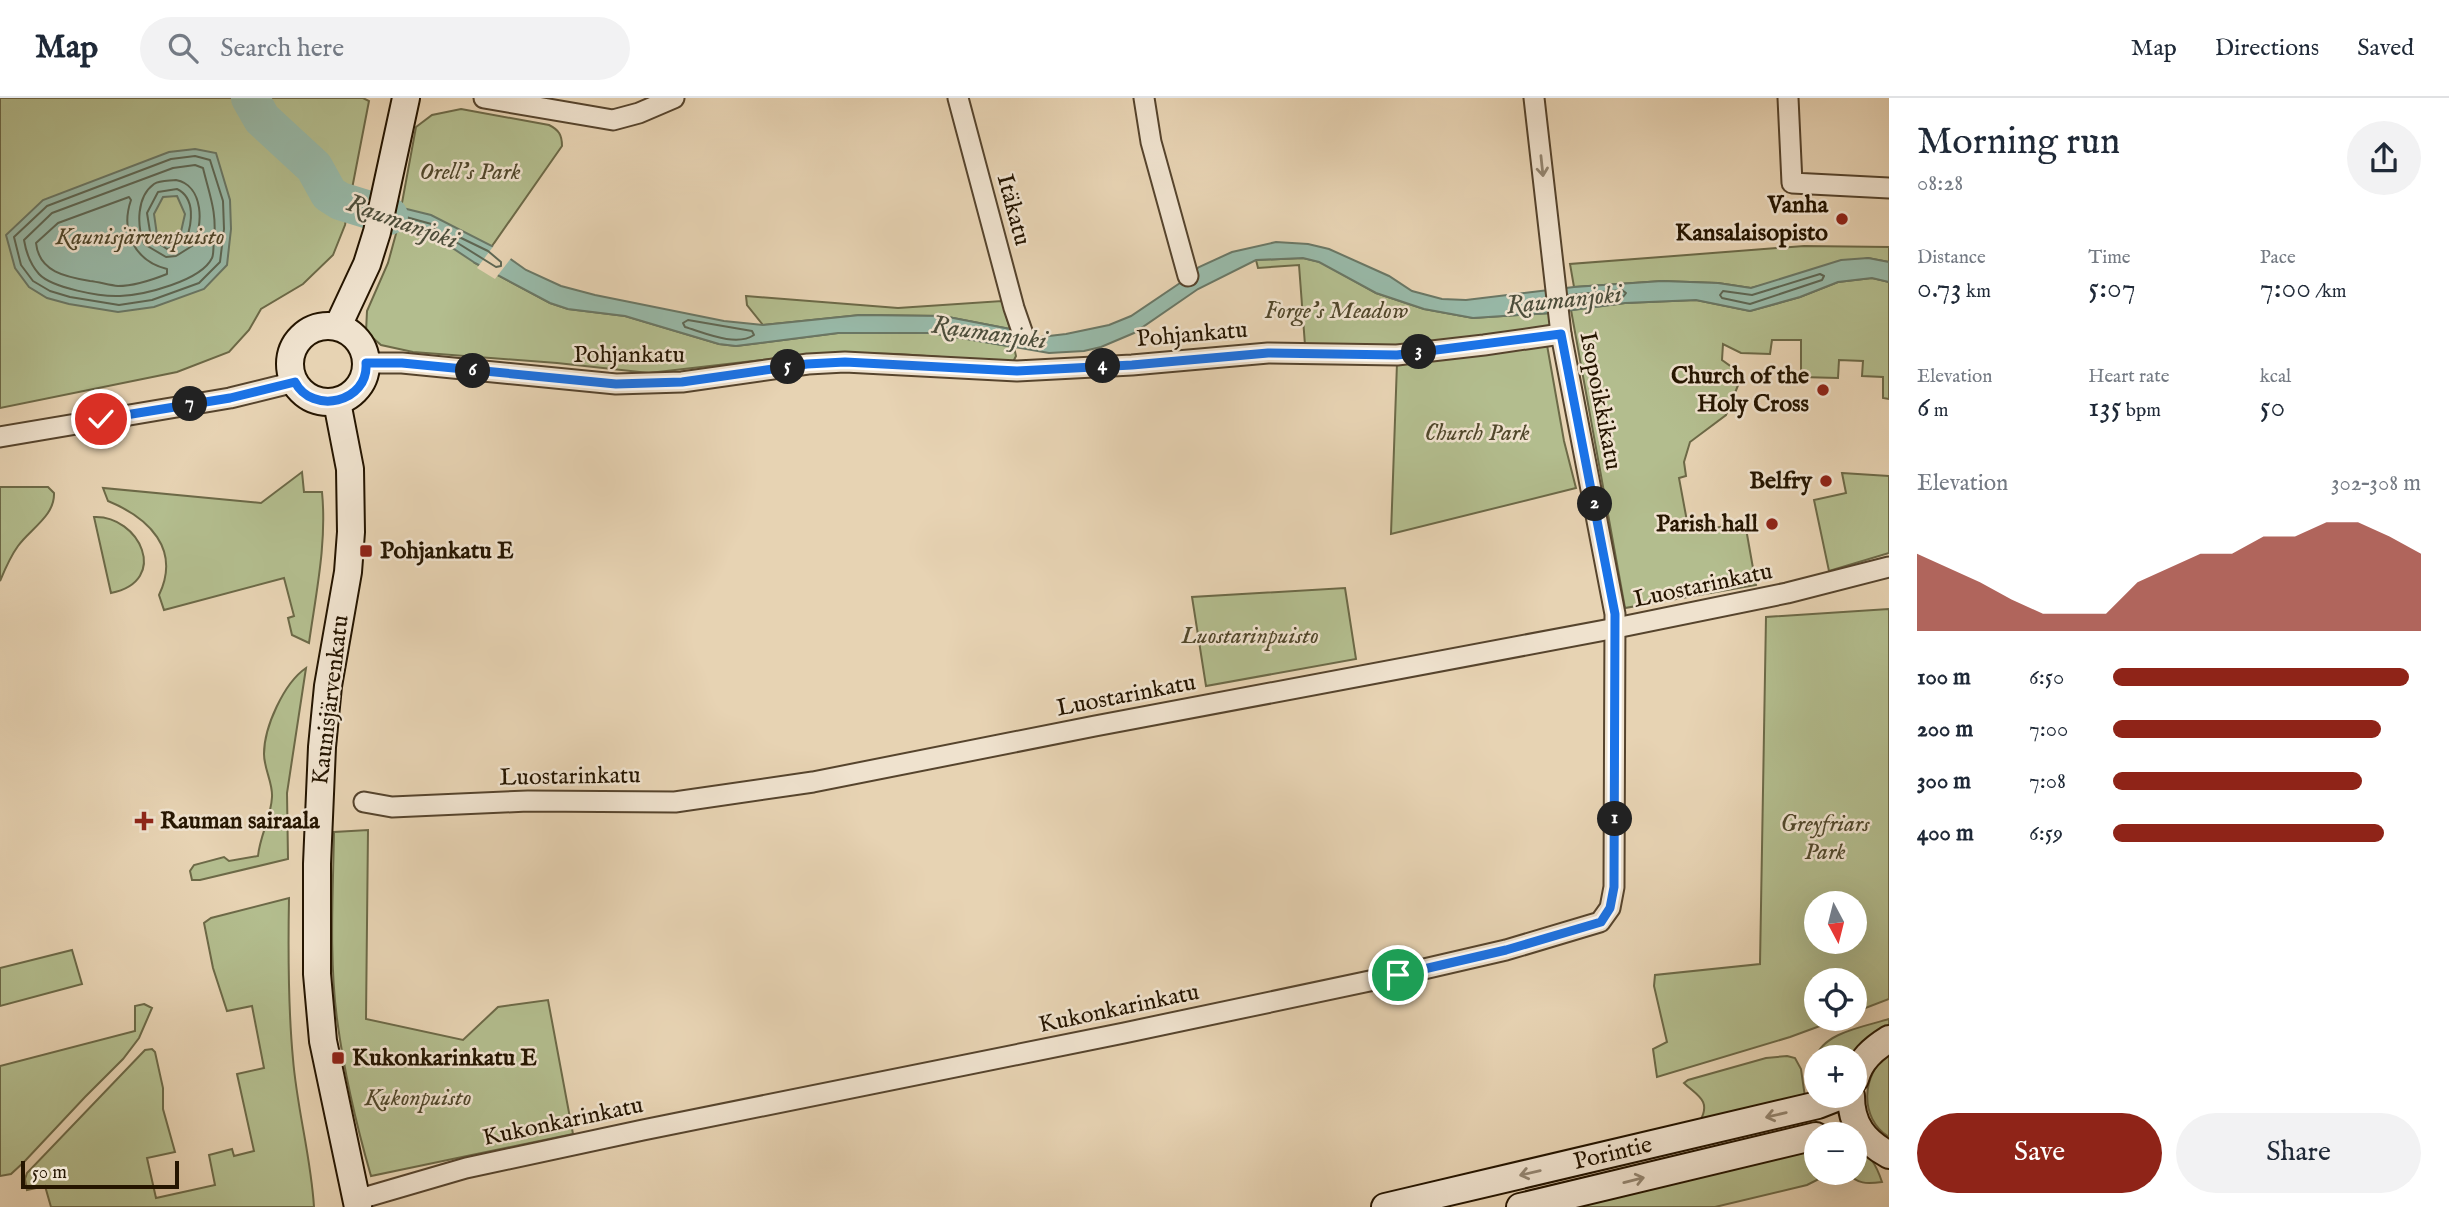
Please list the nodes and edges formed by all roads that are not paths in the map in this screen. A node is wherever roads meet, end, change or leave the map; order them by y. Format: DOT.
graph roads {
  1 [pos="406,98"];
  2 [pos="484,98"];
  3 [pos="674,98"];
  4 [pos="958,98"];
  5 [pos="1144,98"];
  6 [pos="1534,98"];
  7 [pos="1788,98"];
  8 [pos="1889,188"];
  9 [pos="1188,276"];
  10 [pos="338,326"];
  11 [pos="1023,334"];
  12 [pos="1561,334"];
  13 [pos="366,363"];
  14 [pos="295,382"];
  15 [pos="337,402"];
  16 [pos="0,437"];
  17 [pos="1889,567"];
  18 [pos="1616,628"];
  19 [pos="363,802"];
  20 [pos="1889,1039"];
  21 [pos="1867,1058"];
  22 [pos="1805,1108"];
  23 [pos="1804,1139"];
  24 [pos="1867,1139"];
  25 [pos="1889,1155"];
  26 [pos="357,1204"];
  27 [pos="1385,1207"];
  28 [pos="1520,1207"];
  1 -- 10 [label="main road"];
  2 -- 3 [label="street"];
  4 -- 11 [label="street, Itäkatu"];
  5 -- 9 [label="street"];
  6 -- 12 [label="street, Isopoikkikatu, one-way"];
  7 -- 8 [label="street"];
  10 -- 13 [label="main road"];
  10 -- 14 [label="main road"];
  12 -- 13 [label="street, Pohjankatu"];
  12 -- 18 [label="street, Isopoikkikatu"];
  13 -- 15 [label="main road"];
  14 -- 15 [label="main road"];
  14 -- 16 [label="street"];
  15 -- 26 [label="main road, Kaunisjärvenkatu"];
  17 -- 18 [label="street, Luostarinkatu"];
  18 -- 19 [label="street, Luostarinkatu"];
  18 -- 26 [label="street, Kukonkarinkatu"];
  20 -- 21 [label="main road"];
  22 -- 27 [label="main road, Porintie, one-way"];
  28 -- 23 [label="main road, Porintie, one-way"];
  24 -- 25 [label="main road"];
}
